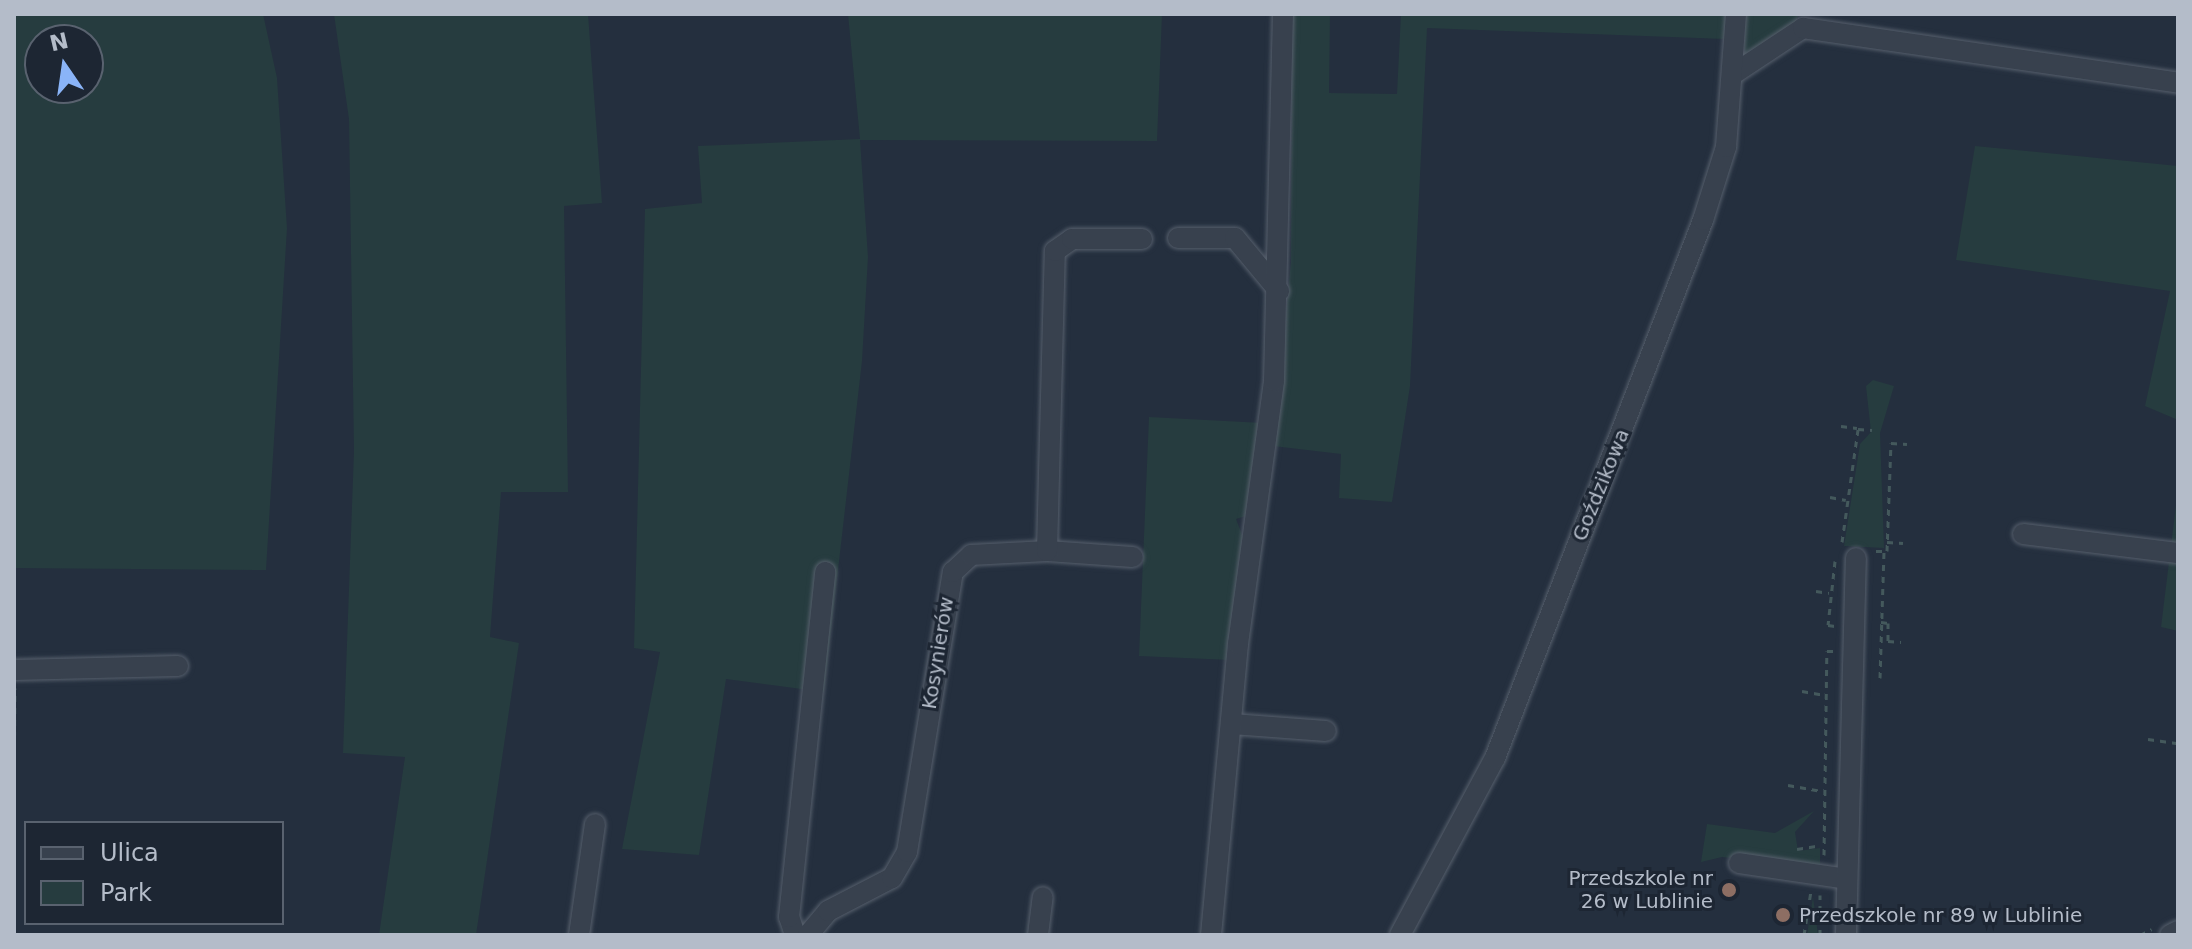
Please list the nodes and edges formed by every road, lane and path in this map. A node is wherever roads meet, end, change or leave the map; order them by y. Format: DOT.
graph roads {
  1 [pos="1283,14"];
  2 [pos="1736,14"];
  3 [pos="1735,73"];
  4 [pos="2178,83"];
  5 [pos="1178,238"];
  6 [pos="1142,239"];
  7 [pos="1279,291"];
  8 [pos="1841,426"];
  9 [pos="1858,429"];
  10 [pos="1907,444"];
  11 [pos="1830,497"];
  12 [pos="1848,500"];
  13 [pos="2023,534"];
  14 [pos="1887,542"];
  15 [pos="1903,543"];
  16 [pos="1047,551"];
  17 [pos="1884,551"];
  18 [pos="1855,552"];
  19 [pos="2178,553"];
  20 [pos="1133,557"];
  21 [pos="825,572"];
  22 [pos="1816,591"];
  23 [pos="1830,593"];
  24 [pos="1881,622"];
  25 [pos="1901,642"];
  26 [pos="178,666"];
  27 [pos="14,673"];
  28 [pos="1880,678"];
  29 [pos="1802,691"];
  30 [pos="1825,695"];
  31 [pos="15,703"];
  32 [pos="1232,724"];
  33 [pos="1326,731"];
  34 [pos="2148,739"];
  35 [pos="2178,743"];
  36 [pos="1788,785"];
  37 [pos="1821,791"];
  38 [pos="14,797"];
  39 [pos="595,824"];
  40 [pos="1823,845"];
  41 [pos="1797,849"];
  42 [pos="1739,863"];
  43 [pos="1847,884"];
  44 [pos="1820,890"];
  45 [pos="1043,897"];
  46 [pos="2178,931"];
  47 [pos="579,935"];
  48 [pos="795,935"];
  49 [pos="808,935"];
  50 [pos="1038,935"];
  51 [pos="1211,935"];
  52 [pos="1400,935"];
  53 [pos="1804,935"];
  54 [pos="1820,935"];
  55 [pos="1846,935"];
  56 [pos="2170,935"];
  1 -- 7 [label="street"];
  2 -- 3 [label="street, Goździkowa"];
  3 -- 4 [label="street"];
  3 -- 52 [label="street, Goździkowa"];
  5 -- 7 [label="street"];
  6 -- 16 [label="street"];
  7 -- 32 [label="street"];
  8 -- 9 [label="path"];
  10 -- 14 [label="path"];
  11 -- 12 [label="path"];
  13 -- 19 [label="street"];
  14 -- 15 [label="path"];
  14 -- 17 [label="path"];
  16 -- 20 [label="street, Kosynierów"];
  16 -- 49 [label="street, Kosynierów"];
  17 -- 18 [label="path"];
  17 -- 24 [label="path"];
  18 -- 43 [label="street"];
  21 -- 48 [label="street"];
  22 -- 23 [label="path"];
  24 -- 25 [label="path"];
  24 -- 28 [label="path"];
  26 -- 27 [label="street"];
  27 -- 31 [label="path"];
  29 -- 30 [label="path"];
  31 -- 38 [label="path"];
  32 -- 33 [label="street"];
  32 -- 51 [label="street"];
  34 -- 35 [label="path"];
  36 -- 37 [label="path"];
  39 -- 47 [label="street"];
  40 -- 41 [label="path"];
  42 -- 43 [label="street"];
  43 -- 44 [label="path"];
  43 -- 55 [label="street"];
  44 -- 53 [label="path"];
  44 -- 54 [label="path"];
  45 -- 50 [label="street"];
  46 -- 56 [label="street"];
}
